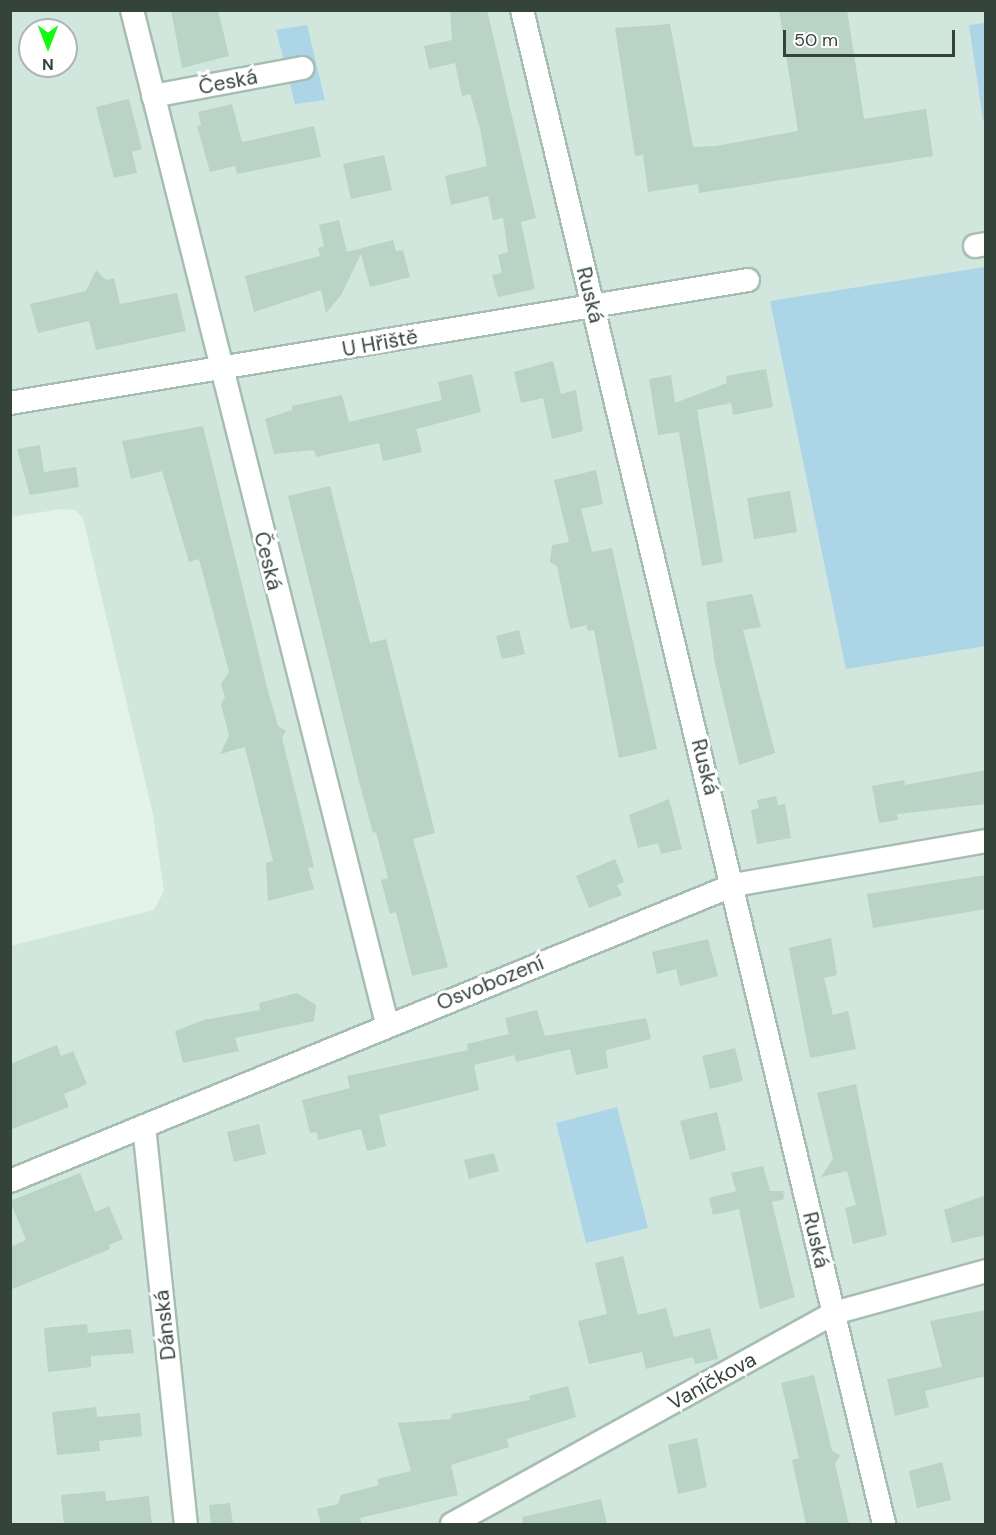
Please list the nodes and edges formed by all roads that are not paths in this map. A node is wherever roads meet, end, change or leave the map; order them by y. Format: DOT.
graph roads {
  1 [pos="132,10"];
  2 [pos="522,10"];
  3 [pos="302,68"];
  4 [pos="153,96"];
  5 [pos="748,280"];
  6 [pos="593,306"];
  7 [pos="220,370"];
  8 [pos="10,403"];
  9 [pos="986,840"];
  10 [pos="734,885"];
  11 [pos="387,1024"];
  12 [pos="144,1126"];
  13 [pos="10,1181"];
  14 [pos="986,1271"];
  15 [pos="834,1313"];
  16 [pos="186,1524"];
  17 [pos="452,1524"];
  18 [pos="884,1524"];
  1 -- 4 [label="street, Česká"];
  2 -- 6 [label="street, Ruská"];
  3 -- 4 [label="street, Česká"];
  4 -- 7 [label="street, Česká"];
  5 -- 6 [label="street, U Hřiště"];
  6 -- 7 [label="street, U Hřiště"];
  6 -- 10 [label="street, Ruská"];
  7 -- 8 [label="street, U Hřiště"];
  7 -- 11 [label="street, Česká"];
  9 -- 10 [label="street, Osvobození"];
  10 -- 11 [label="street, Osvobození"];
  10 -- 15 [label="street, Ruská"];
  11 -- 12 [label="street, Osvobození"];
  12 -- 13 [label="street, Osvobození"];
  12 -- 16 [label="street, Dánská"];
  14 -- 15 [label="street, Vaníčkova"];
  15 -- 17 [label="street, Vaníčkova"];
  15 -- 18 [label="street, Ruská"];
}
